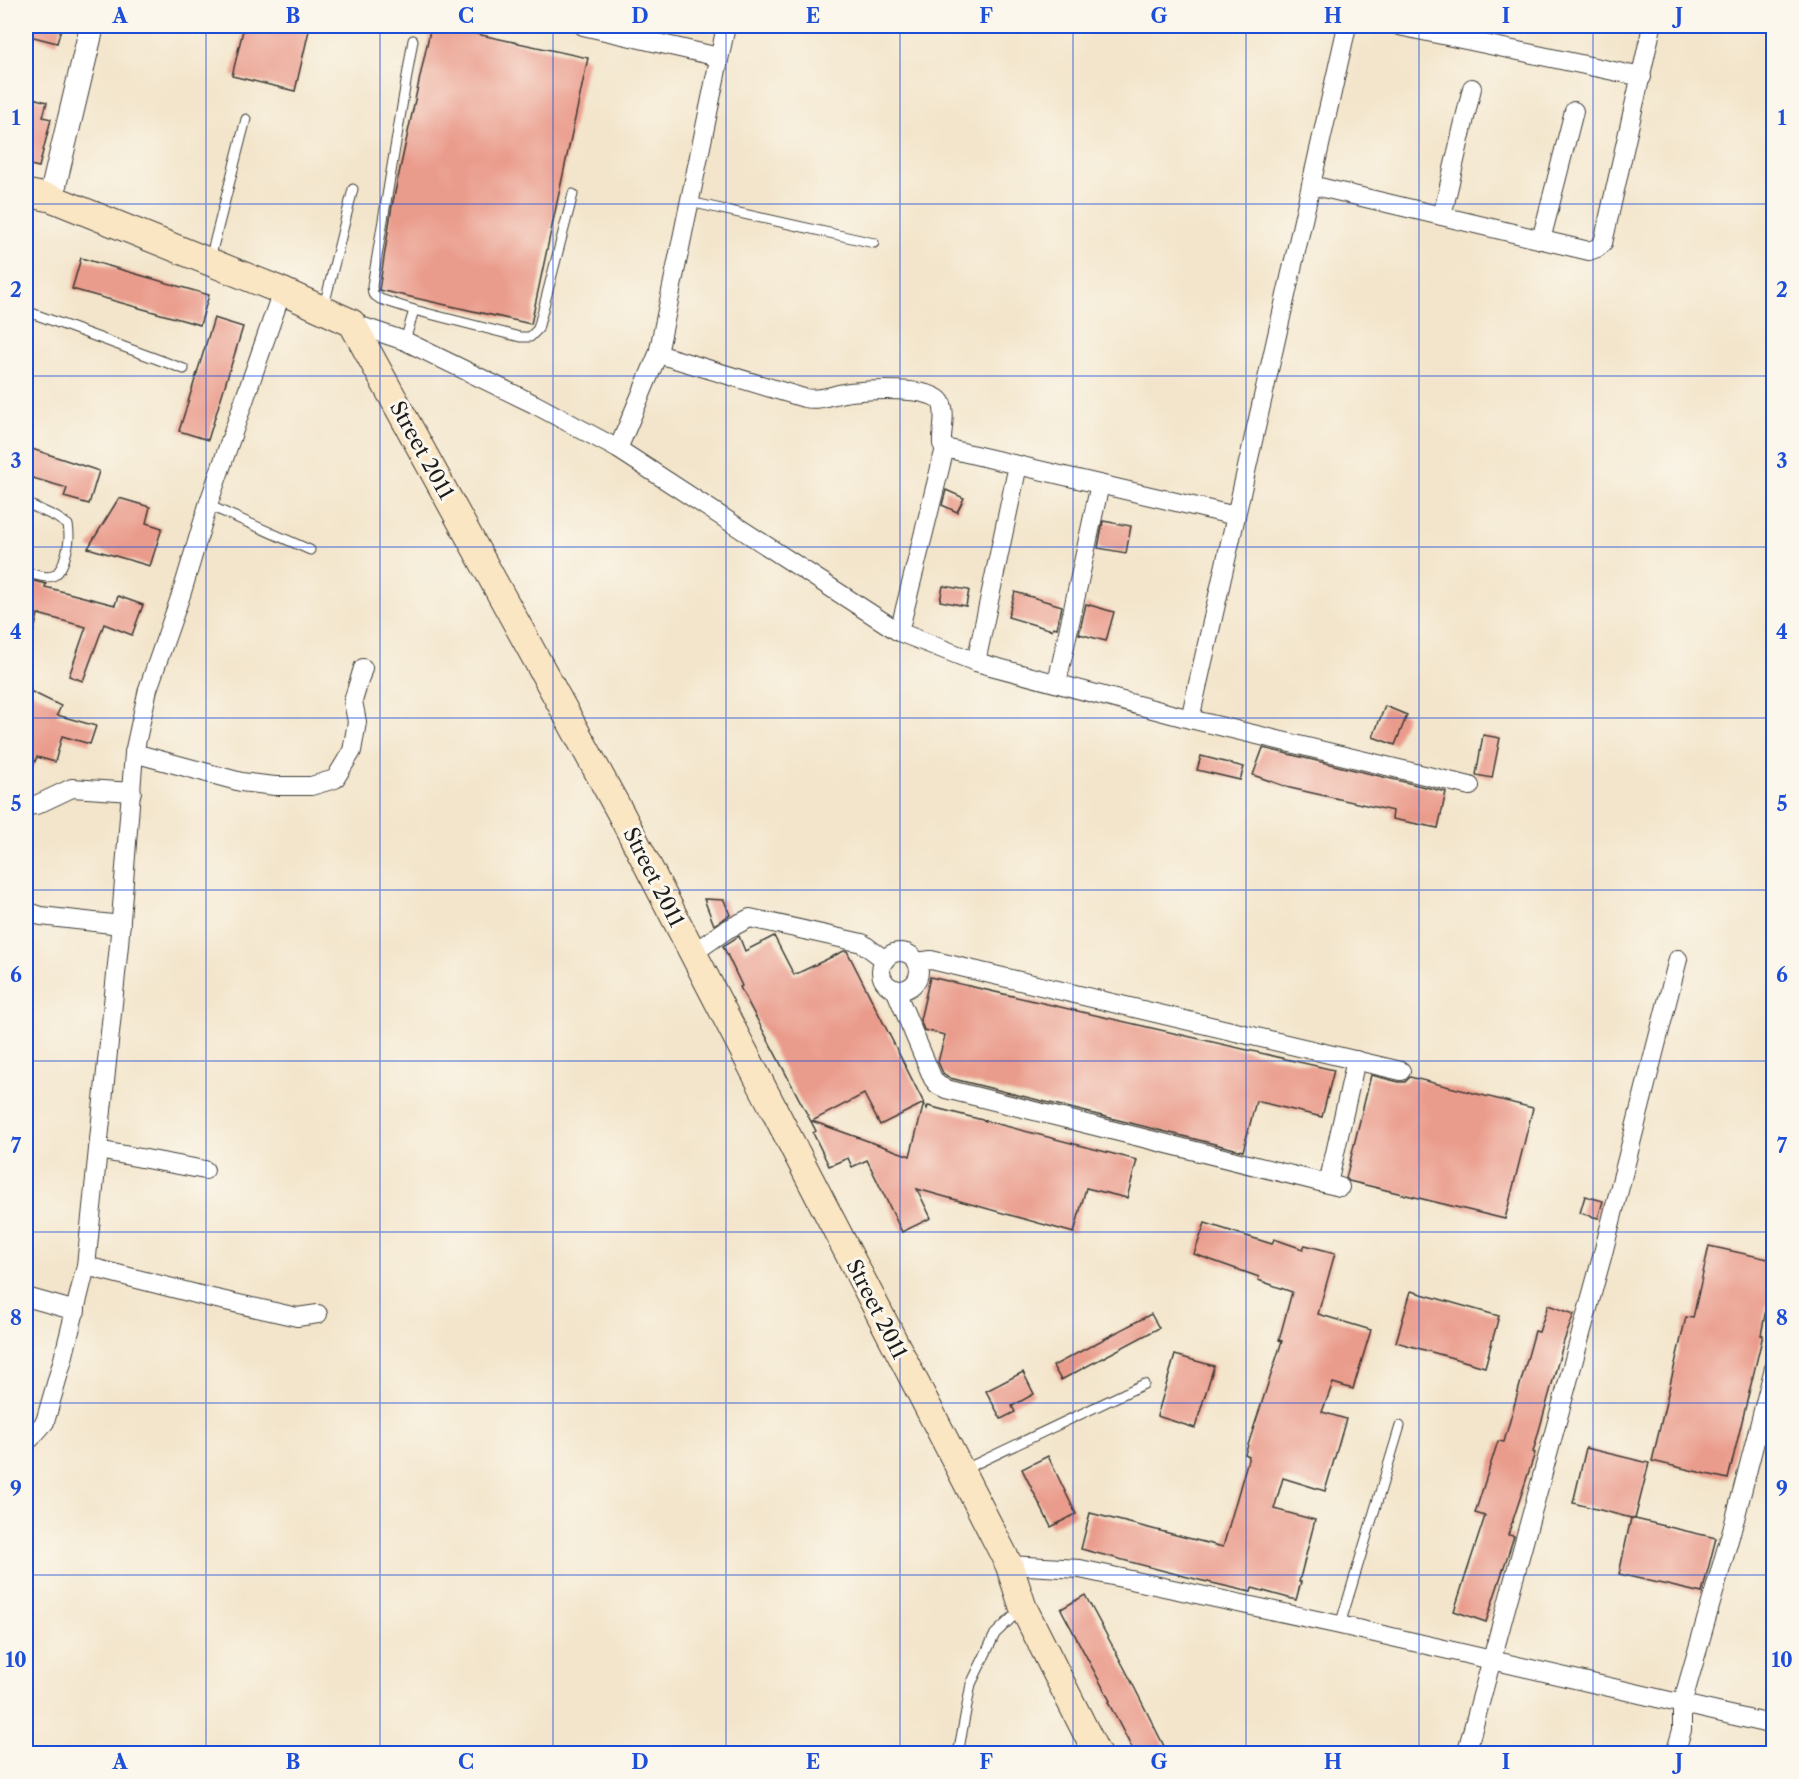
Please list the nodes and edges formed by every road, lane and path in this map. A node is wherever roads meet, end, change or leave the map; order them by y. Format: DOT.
graph roads {
  1 [pos="92,26"];
  2 [pos="583,26"];
  3 [pos="726,26"];
  4 [pos="1347,26"];
  5 [pos="1399,26"];
  6 [pos="1652,26"];
  7 [pos="413,40"];
  8 [pos="719,57"];
  9 [pos="1642,77"];
  10 [pos="1472,88"];
  11 [pos="1574,111"];
  12 [pos="246,119"];
  13 [pos="1311,185"];
  14 [pos="353,189"];
  15 [pos="573,194"];
  16 [pos="38,196"];
  17 [pos="690,202"];
  18 [pos="1442,216"];
  19 [pos="1541,240"];
  20 [pos="874,243"];
  21 [pos="209,262"];
  22 [pos="282,291"];
  23 [pos="323,309"];
  24 [pos="414,310"];
  25 [pos="26,311"];
  26 [pos="352,323"];
  27 [pos="405,341"];
  28 [pos="658,354"];
  29 [pos="183,369"];
  30 [pos="945,448"];
  31 [pos="618,449"];
  32 [pos="1018,465"];
  33 [pos="1100,484"];
  34 [pos="26,503"];
  35 [pos="208,505"];
  36 [pos="1236,516"];
  37 [pos="310,550"];
  38 [pos="26,572"];
  39 [pos="900,632"];
  40 [pos="976,662"];
  41 [pos="363,668"];
  42 [pos="1057,683"];
  43 [pos="1190,719"];
  44 [pos="135,753"];
  45 [pos="1470,786"];
  46 [pos="132,792"];
  47 [pos="26,807"];
  48 [pos="26,911"];
  49 [pos="121,925"];
  50 [pos="693,953"];
  51 [pos="1678,959"];
  52 [pos="885,960"];
  53 [pos="917,962"];
  54 [pos="896,989"];
  55 [pos="1356,1060"];
  56 [pos="1401,1071"];
  57 [pos="98,1150"];
  58 [pos="205,1170"];
  59 [pos="86,1266"];
  60 [pos="26,1297"];
  61 [pos="76,1311"];
  62 [pos="318,1314"];
  63 [pos="1773,1368"];
  64 [pos="1144,1384"];
  65 [pos="1400,1426"];
  66 [pos="26,1442"];
  67 [pos="961,1471"];
  68 [pos="1009,1566"];
  69 [pos="1023,1608"];
  70 [pos="1340,1625"];
  71 [pos="1491,1661"];
  72 [pos="1682,1704"];
  73 [pos="1773,1725"];
  74 [pos="958,1754"];
  75 [pos="1097,1754"];
  76 [pos="1466,1754"];
  77 [pos="1675,1754"];
  1 -- 16 [label="street"];
  2 -- 8 [label="street"];
  3 -- 8 [label="street"];
  4 -- 13 [label="street"];
  5 -- 9 [label="street"];
  6 -- 9 [label="street"];
  7 -- 24 [label="lane"];
  8 -- 17 [label="street"];
  9 -- 19 [label="street"];
  10 -- 18 [label="street"];
  11 -- 19 [label="street"];
  12 -- 21 [label="lane"];
  13 -- 18 [label="street"];
  13 -- 36 [label="street"];
  14 -- 23 [label="lane"];
  15 -- 24 [label="lane"];
  16 -- 21 [label="main road"];
  17 -- 20 [label="lane"];
  17 -- 28 [label="street"];
  18 -- 19 [label="street"];
  21 -- 22 [label="main road"];
  22 -- 23 [label="main road"];
  22 -- 35 [label="street"];
  23 -- 26 [label="main road"];
  24 -- 27 [label="lane"];
  25 -- 29 [label="lane"];
  26 -- 27 [label="street"];
  26 -- 50 [label="main road, Street 2011"];
  27 -- 31 [label="street"];
  28 -- 30 [label="street"];
  28 -- 31 [label="street"];
  30 -- 32 [label="street"];
  30 -- 39 [label="street"];
  31 -- 39 [label="street"];
  32 -- 33 [label="street"];
  32 -- 40 [label="street"];
  33 -- 36 [label="street"];
  33 -- 42 [label="street"];
  34 -- 38 [label="lane"];
  35 -- 37 [label="lane"];
  35 -- 44 [label="street"];
  36 -- 43 [label="street"];
  39 -- 40 [label="street"];
  40 -- 42 [label="street"];
  41 -- 44 [label="street"];
  42 -- 43 [label="street"];
  43 -- 45 [label="street"];
  44 -- 46 [label="street"];
  46 -- 47 [label="street"];
  46 -- 49 [label="street"];
  48 -- 49 [label="street"];
  49 -- 57 [label="street"];
  50 -- 52 [label="street"];
  50 -- 67 [label="main road, Street 2011"];
  51 -- 71 [label="street"];
  52 -- 53 [label="street"];
  52 -- 54 [label="street"];
  53 -- 54 [label="street"];
  53 -- 55 [label="street"];
  54 -- 55 [label="street"];
  55 -- 56 [label="street"];
  57 -- 58 [label="street"];
  57 -- 59 [label="street"];
  59 -- 61 [label="street"];
  59 -- 62 [label="street"];
  60 -- 61 [label="street"];
  61 -- 66 [label="street"];
  63 -- 72 [label="street"];
  64 -- 67 [label="lane"];
  65 -- 70 [label="lane"];
  67 -- 68 [label="main road, Street 2011"];
  68 -- 69 [label="main road, Street 2011"];
  68 -- 70 [label="street"];
  69 -- 74 [label="lane"];
  69 -- 75 [label="main road, Street 2011"];
  70 -- 71 [label="street"];
  71 -- 72 [label="street"];
  71 -- 76 [label="street"];
  72 -- 73 [label="street"];
  72 -- 77 [label="street"];
}
